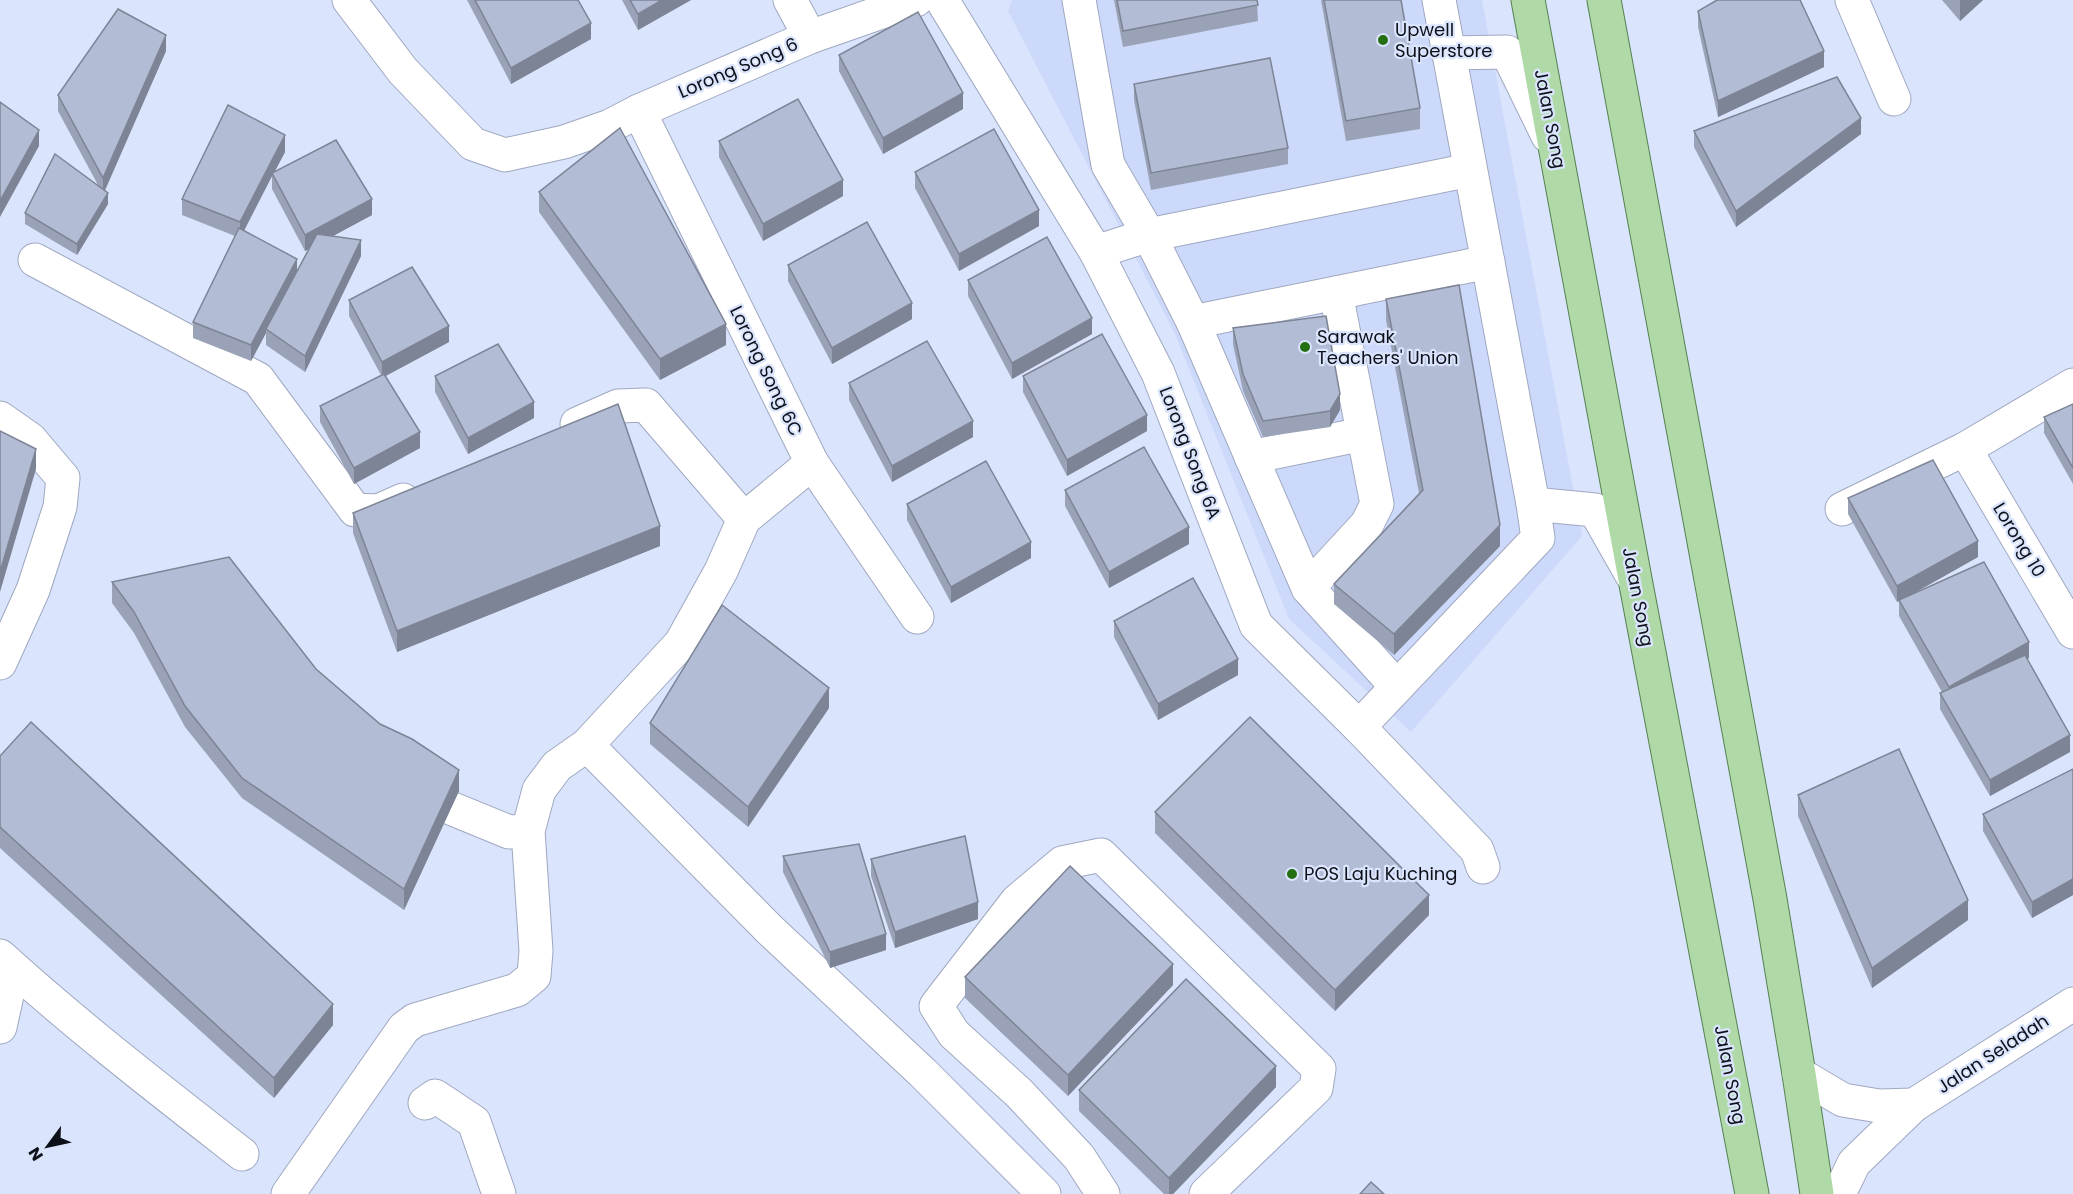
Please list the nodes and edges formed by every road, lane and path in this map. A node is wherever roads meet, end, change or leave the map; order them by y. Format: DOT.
graph roads {
  1 [pos="349,0"];
  2 [pos="790,0"];
  3 [pos="915,0"];
  4 [pos="942,0"];
  5 [pos="1079,0"];
  6 [pos="1439,0"];
  7 [pos="1604,0"];
  8 [pos="1852,0"];
  9 [pos="1533,6"];
  10 [pos="810,37"];
  11 [pos="1449,53"];
  12 [pos="1894,99"];
  13 [pos="639,111"];
  14 [pos="1557,154"];
  15 [pos="1470,170"];
  16 [pos="1149,235"];
  17 [pos="1096,252"];
  18 [pos="35,261"];
  19 [pos="1488,262"];
  20 [pos="1336,293"];
  21 [pos="1193,322"];
  22 [pos="2073,385"];
  23 [pos="0,418"];
  24 [pos="553,434"];
  25 [pos="1363,434"];
  26 [pos="1965,448"];
  27 [pos="1251,457"];
  28 [pos="812,463"];
  29 [pos="433,487"];
  30 [pos="1533,504"];
  31 [pos="1842,510"];
  32 [pos="744,519"];
  33 [pos="1635,579"];
  34 [pos="1308,588"];
  35 [pos="917,617"];
  36 [pos="2073,632"];
  37 [pos="0,663"];
  38 [pos="1396,686"];
  39 [pos="1359,727"];
  40 [pos="587,745"];
  41 [pos="380,775"];
  42 [pos="528,831"];
  43 [pos="1483,867"];
  44 [pos="7,962"];
  45 [pos="2073,1004"];
  46 [pos="0,1027"];
  47 [pos="1799,1074"];
  48 [pos="425,1103"];
  49 [pos="1914,1105"];
  50 [pos="242,1154"];
  51 [pos="1748,1191"];
  52 [pos="288,1194"];
  53 [pos="499,1194"];
  54 [pos="1044,1194"];
  55 [pos="1104,1194"];
  56 [pos="1206,1194"];
  57 [pos="1817,1194"];
  58 [pos="1839,1194"];
  1 -- 13 [label="street, Lorong Song 6"];
  2 -- 10 [label="street"];
  3 -- 10 [label="street, Lorong Song 6"];
  4 -- 17 [label="street, Lorong Song 6A"];
  5 -- 16 [label="street"];
  6 -- 11 [label="street"];
  7 -- 47 [label="main road"];
  8 -- 12 [label="street"];
  9 -- 14 [label="main road, Jalan Song"];
  10 -- 13 [label="street, Lorong Song 6"];
  11 -- 14 [label="street"];
  11 -- 15 [label="street"];
  13 -- 28 [label="street, Lorong Song 6C"];
  14 -- 33 [label="main road, Jalan Song"];
  15 -- 16 [label="street"];
  15 -- 19 [label="street"];
  16 -- 17 [label="street"];
  16 -- 21 [label="street"];
  17 -- 39 [label="street, Lorong Song 6A"];
  18 -- 29 [label="street"];
  19 -- 20 [label="street"];
  19 -- 30 [label="street"];
  20 -- 21 [label="street"];
  20 -- 25 [label="street"];
  21 -- 27 [label="street"];
  22 -- 26 [label="street"];
  23 -- 37 [label="street"];
  24 -- 32 [label="street"];
  25 -- 27 [label="street"];
  25 -- 34 [label="street"];
  26 -- 31 [label="street"];
  26 -- 36 [label="street, Lorong 10"];
  27 -- 34 [label="street"];
  28 -- 32 [label="street"];
  28 -- 35 [label="street, Lorong Song 6C"];
  30 -- 33 [label="street"];
  30 -- 38 [label="street"];
  32 -- 40 [label="street"];
  33 -- 51 [label="main road, Jalan Song"];
  34 -- 38 [label="street"];
  38 -- 39 [label="street"];
  39 -- 43 [label="street, Lorong Song 6A"];
  40 -- 42 [label="street"];
  40 -- 54 [label="street"];
  41 -- 42 [label="street"];
  42 -- 52 [label="street"];
  44 -- 46 [label="street"];
  44 -- 50 [label="street"];
  45 -- 49 [label="street, Jalan Seladah"];
  47 -- 49 [label="street"];
  47 -- 57 [label="main road"];
  48 -- 53 [label="street"];
  49 -- 58 [label="street, Jalan Seladah"];
  55 -- 56 [label="street"];
}
